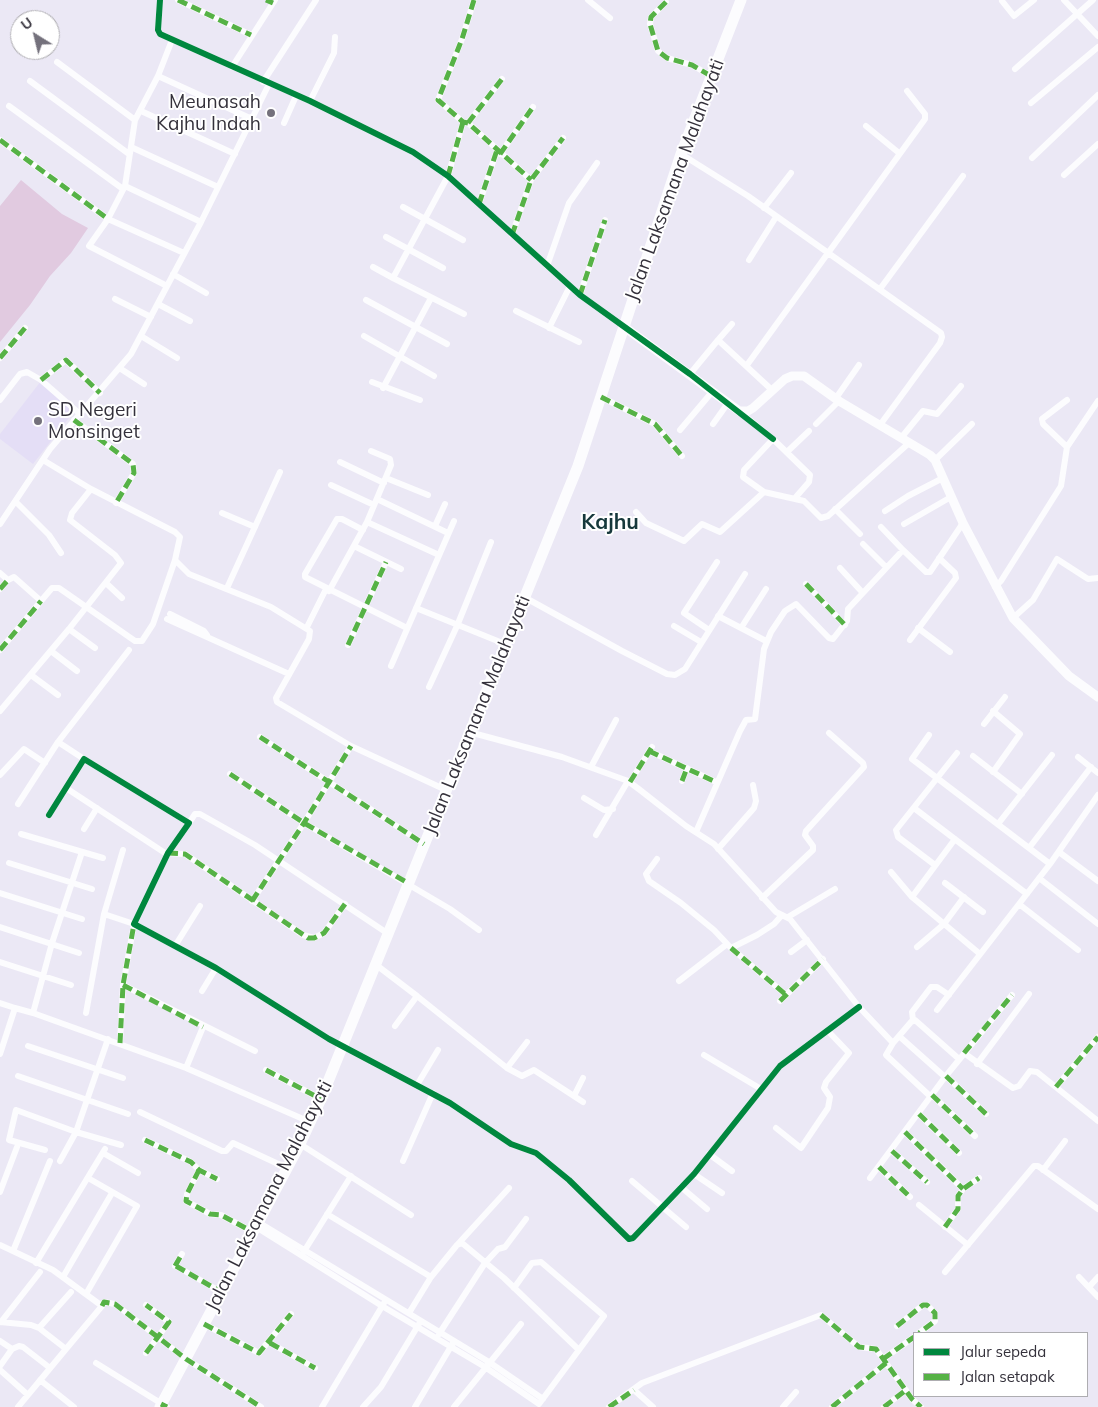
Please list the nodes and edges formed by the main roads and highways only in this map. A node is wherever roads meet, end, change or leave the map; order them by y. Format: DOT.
graph roads {
  1 [pos="741,0"];
  2 [pos="163,1406"];
  1 -- 2 [label="highway, Jalan Laksamana Malahayati"];
}
